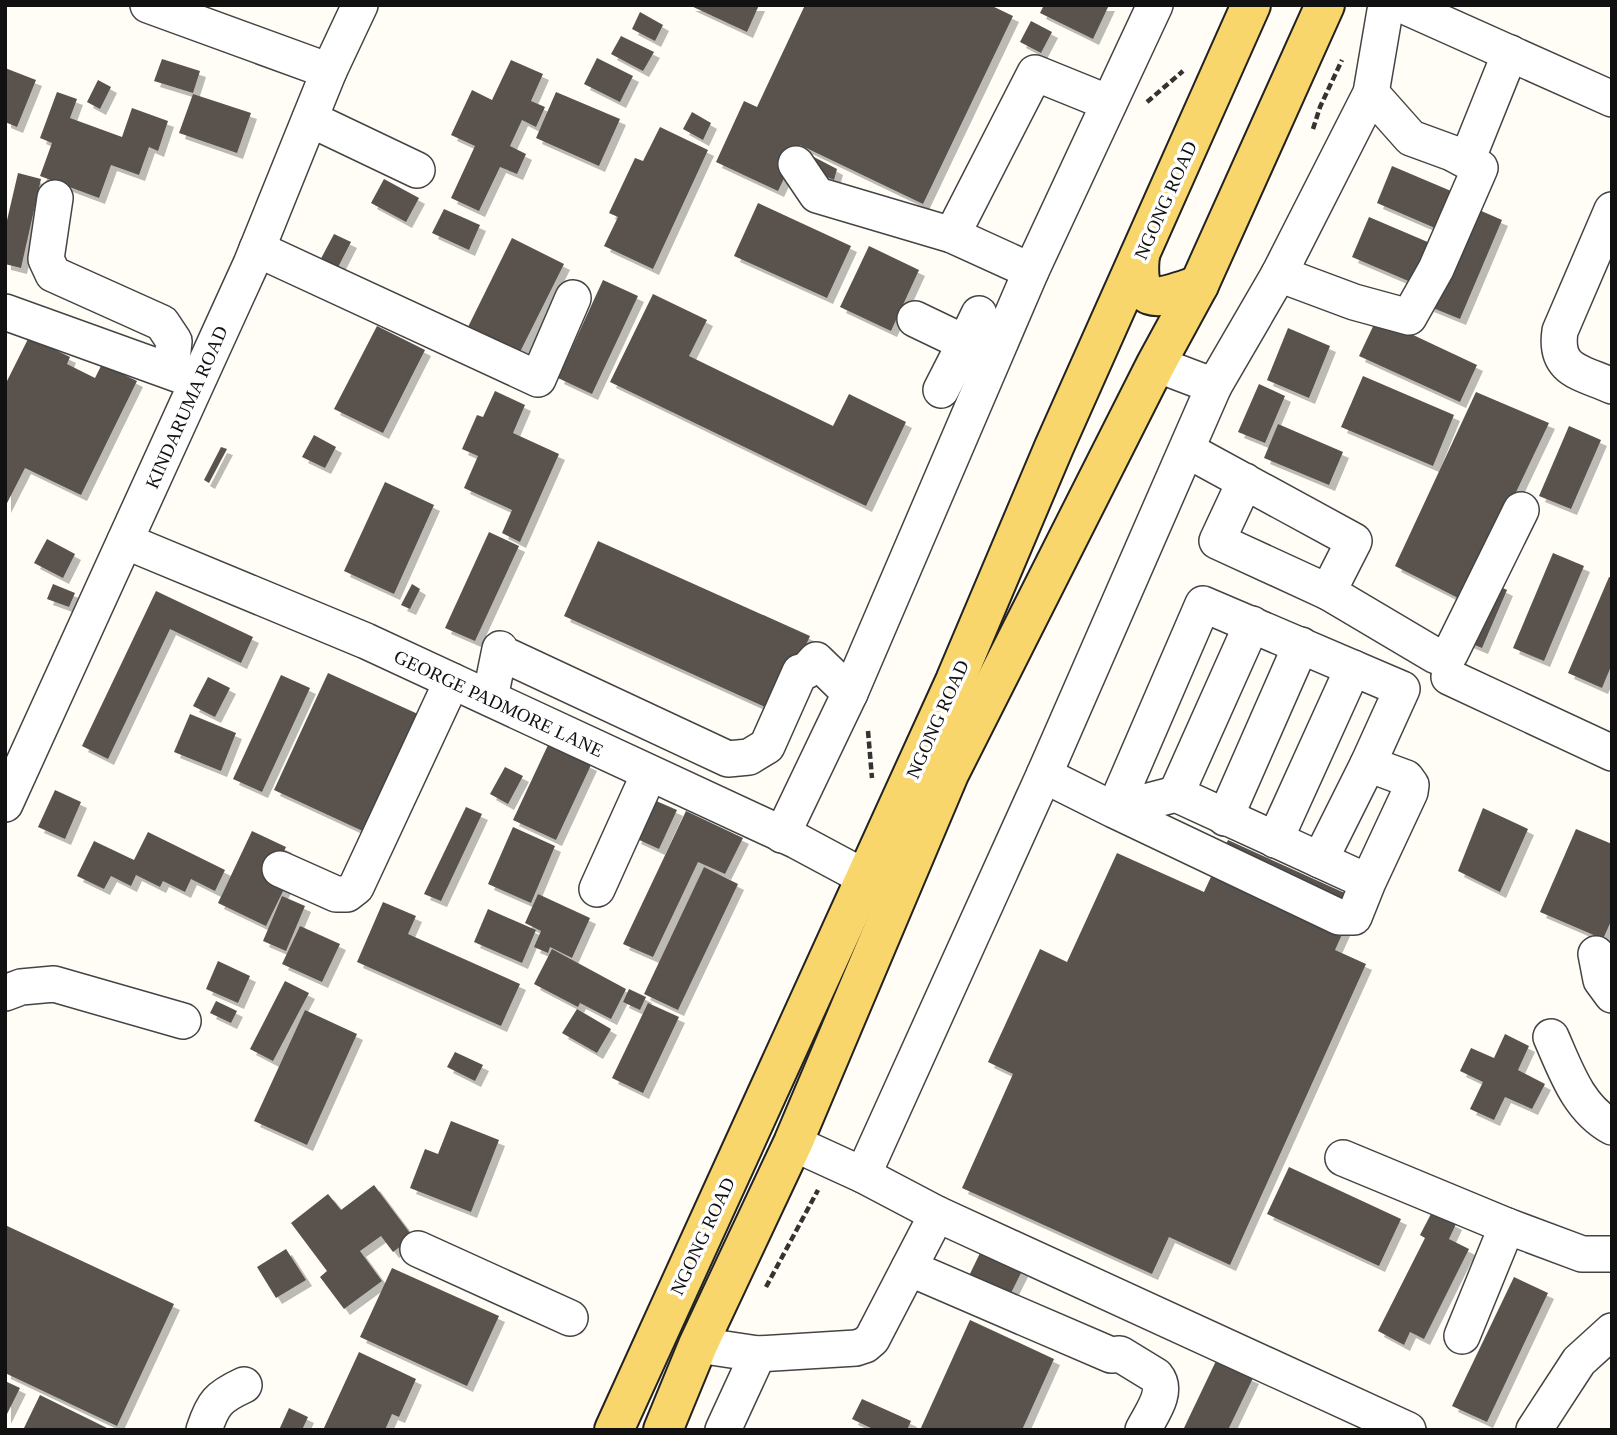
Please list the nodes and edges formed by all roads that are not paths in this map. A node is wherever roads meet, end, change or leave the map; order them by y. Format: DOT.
graph roads {
  1 [pos="148,5"];
  2 [pos="360,5"];
  3 [pos="1155,5"];
  4 [pos="1251,5"];
  5 [pos="1325,5"];
  6 [pos="1386,5"];
  7 [pos="1402,5"];
  8 [pos="1510,53"];
  9 [pos="329,71"];
  10 [pos="1371,93"];
  11 [pos="1612,99"];
  12 [pos="1125,106"];
  13 [pos="310,119"];
  14 [pos="1466,160"];
  15 [pos="796,164"];
  16 [pos="417,170"];
  17 [pos="55,198"];
  18 [pos="1612,210"];
  19 [pos="952,234"];
  20 [pos="257,249"];
  21 [pos="1140,256"];
  22 [pos="1031,271"];
  23 [pos="1279,274"];
  24 [pos="1199,285"];
  25 [pos="573,298"];
  26 [pos="5,312"];
  27 [pos="915,319"];
  28 [pos="979,338"];
  29 [pos="1156,364"];
  30 [pos="184,376"];
  31 [pos="1214,386"];
  32 [pos="1612,386"];
  33 [pos="941,390"];
  34 [pos="1187,450"];
  35 [pos="1245,481"];
  36 [pos="1521,510"];
  37 [pos="125,541"];
  38 [pos="1328,592"];
  39 [pos="1252,624"];
  40 [pos="1301,645"];
  41 [pos="1353,668"];
  42 [pos="1448,677"];
  43 [pos="452,681"];
  44 [pos="850,693"];
  45 [pos="490,698"];
  46 [pos="1612,753"];
  47 [pos="1368,764"];
  48 [pos="649,774"];
  49 [pos="1044,775"];
  50 [pos="1176,794"];
  51 [pos="5,804"];
  52 [pos="1114,810"];
  53 [pos="1225,818"];
  54 [pos="782,835"];
  55 [pos="1275,840"];
  56 [pos="1320,860"];
  57 [pos="280,869"];
  58 [pos="866,878"];
  59 [pos="1368,883"];
  60 [pos="597,889"];
  61 [pos="1596,954"];
  62 [pos="5,993"];
  63 [pos="1612,995"];
  64 [pos="183,1021"];
  65 [pos="1551,1037"];
  66 [pos="1612,1127"];
  67 [pos="793,1143"];
  68 [pos="1343,1158"];
  69 [pos="863,1175"];
  70 [pos="937,1214"];
  71 [pos="1507,1226"];
  72 [pos="418,1250"];
  73 [pos="1612,1254"];
  74 [pos="909,1268"];
  75 [pos="570,1318"];
  76 [pos="1612,1331"];
  77 [pos="1462,1336"];
  78 [pos="698,1345"];
  79 [pos="758,1354"];
  80 [pos="244,1385"];
  81 [pos="204,1430"];
  82 [pos="614,1430"];
  83 [pos="663,1430"];
  84 [pos="723,1430"];
  85 [pos="1143,1430"];
  86 [pos="1408,1430"];
  87 [pos="1534,1430"];
  1 -- 9 [label="street"];
  2 -- 9 [label="street, KINDARUMA ROAD"];
  3 -- 12 [label="street"];
  4 -- 21 [label="main road, NGONG ROAD"];
  5 -- 24 [label="main road, NGONG ROAD"];
  6 -- 10 [label="street"];
  7 -- 8 [label="street"];
  8 -- 11 [label="street"];
  8 -- 14 [label="street"];
  9 -- 13 [label="street, KINDARUMA ROAD"];
  10 -- 14 [label="street"];
  10 -- 23 [label="street"];
  12 -- 19 [label="street"];
  12 -- 22 [label="street"];
  13 -- 16 [label="street"];
  13 -- 20 [label="street, KINDARUMA ROAD"];
  14 -- 23 [label="street"];
  15 -- 19 [label="street"];
  17 -- 30 [label="street"];
  18 -- 32 [label="street"];
  19 -- 22 [label="street"];
  20 -- 25 [label="street"];
  20 -- 30 [label="street, KINDARUMA ROAD"];
  21 -- 24 [label="main road"];
  21 -- 58 [label="main road, NGONG ROAD"];
  22 -- 28 [label="street"];
  23 -- 31 [label="street"];
  24 -- 29 [label="main road, NGONG ROAD"];
  26 -- 30 [label="street"];
  27 -- 28 [label="street"];
  28 -- 33 [label="street"];
  28 -- 44 [label="street"];
  29 -- 31 [label="street"];
  29 -- 67 [label="main road, NGONG ROAD"];
  30 -- 37 [label="street, KINDARUMA ROAD"];
  31 -- 34 [label="street"];
  34 -- 35 [label="street"];
  34 -- 49 [label="street"];
  35 -- 38 [label="street"];
  35 -- 38 [label="street"];
  36 -- 38 [label="street"];
  37 -- 43 [label="street, GEORGE PADMORE LANE"];
  37 -- 51 [label="street, KINDARUMA ROAD"];
  39 -- 40 [label="street"];
  39 -- 50 [label="street"];
  39 -- 52 [label="street"];
  40 -- 41 [label="street"];
  40 -- 53 [label="street"];
  41 -- 47 [label="street"];
  41 -- 55 [label="street"];
  42 -- 46 [label="street"];
  43 -- 45 [label="street, GEORGE PADMORE LANE"];
  43 -- 57 [label="street"];
  44 -- 45 [label="street"];
  44 -- 54 [label="street"];
  45 -- 48 [label="street, GEORGE PADMORE LANE"];
  47 -- 56 [label="street"];
  47 -- 59 [label="street"];
  48 -- 54 [label="street, GEORGE PADMORE LANE"];
  48 -- 60 [label="street"];
  49 -- 52 [label="street"];
  49 -- 69 [label="street"];
  50 -- 52 [label="street"];
  50 -- 53 [label="street"];
  52 -- 59 [label="street"];
  53 -- 55 [label="street"];
  54 -- 58 [label="street, GEORGE PADMORE LANE"];
  55 -- 56 [label="street"];
  56 -- 59 [label="street"];
  58 -- 82 [label="main road, NGONG ROAD"];
  61 -- 63 [label="street"];
  62 -- 64 [label="street"];
  65 -- 66 [label="street"];
  67 -- 69 [label="street"];
  67 -- 78 [label="main road, NGONG ROAD"];
  68 -- 71 [label="street"];
  69 -- 70 [label="street"];
  70 -- 74 [label="street"];
  70 -- 86 [label="street"];
  71 -- 73 [label="street"];
  71 -- 77 [label="street"];
  72 -- 75 [label="street"];
  74 -- 79 [label="street"];
  74 -- 85 [label="street"];
  76 -- 87 [label="street"];
  78 -- 79 [label="street"];
  78 -- 83 [label="main road, NGONG ROAD"];
  79 -- 84 [label="street"];
  80 -- 81 [label="street"];
}
